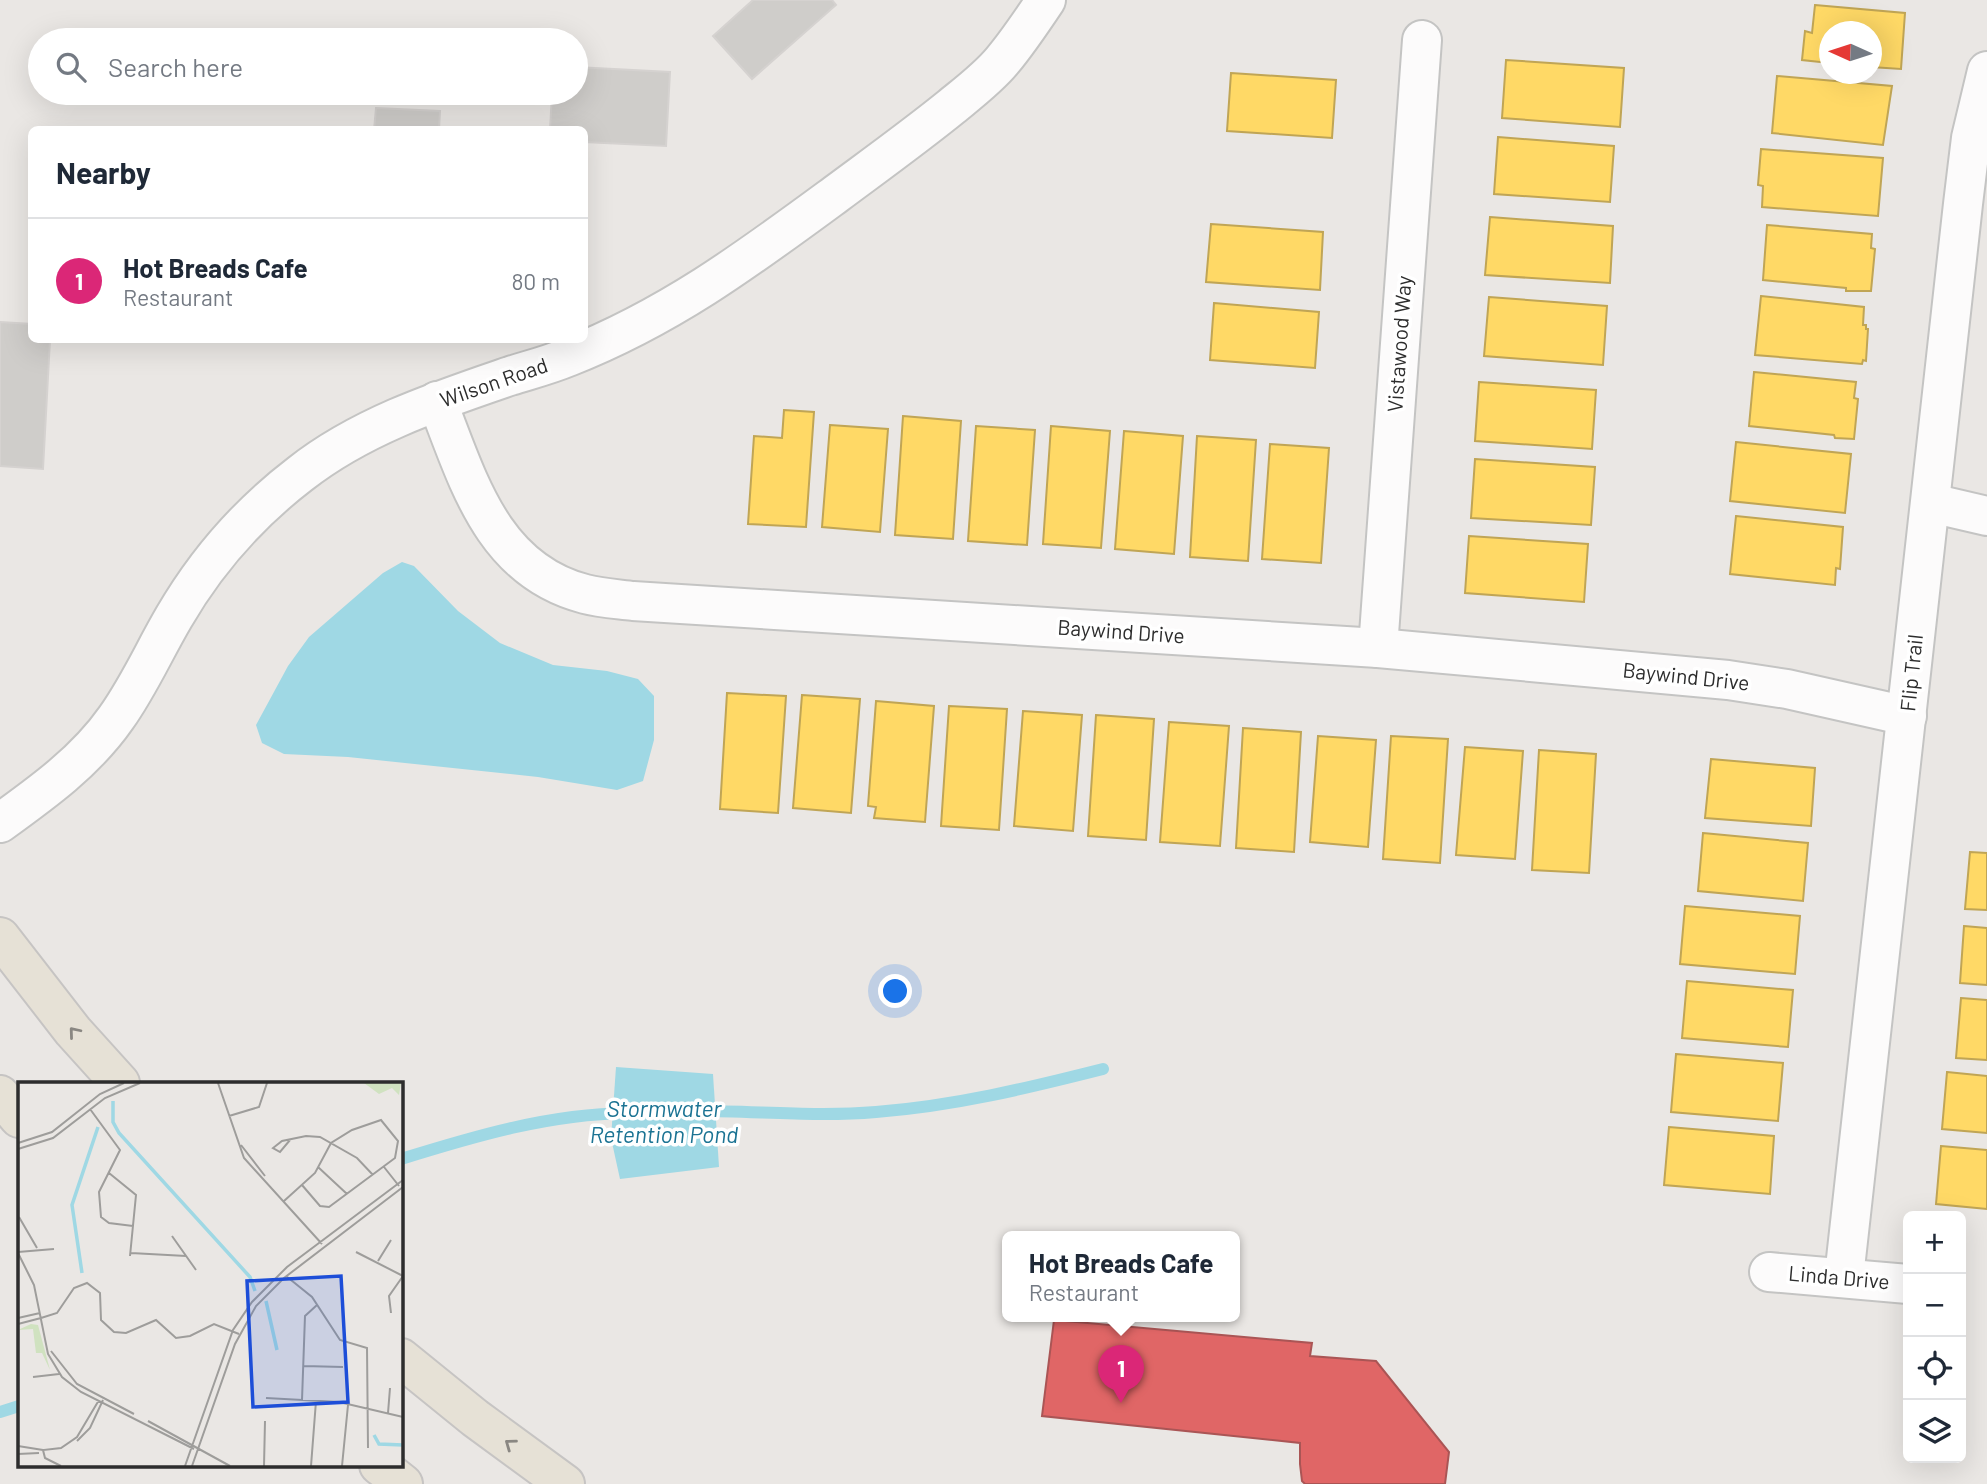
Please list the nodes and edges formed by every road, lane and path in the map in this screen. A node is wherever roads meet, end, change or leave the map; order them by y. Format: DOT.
graph roads {
  1 [pos="1046,0"];
  2 [pos="1422,40"];
  3 [pos="1987,71"];
  4 [pos="437,401"];
  5 [pos="1931,503"];
  6 [pos="1987,516"];
  7 [pos="1378,648"];
  8 [pos="1907,716"];
  9 [pos="0,823"];
  10 [pos="0,937"];
  11 [pos="119,1082"];
  12 [pos="0,1096"];
  13 [pos="18,1117"];
  14 [pos="1769,1272"];
  15 [pos="1844,1277"];
  16 [pos="1903,1283"];
  17 [pos="402,1359"];
  18 [pos="380,1466"];
  19 [pos="403,1484"];
  20 [pos="565,1484"];
  1 -- 4 [label="street, Wilson Road"];
  2 -- 7 [label="street, Vistawood Way"];
  3 -- 5 [label="street, Flip Trail"];
  4 -- 7 [label="street, Baywind Drive"];
  4 -- 9 [label="street, Wilson Road"];
  5 -- 6 [label="street"];
  5 -- 8 [label="street, Flip Trail"];
  7 -- 8 [label="street, Baywind Drive"];
  8 -- 15 [label="street, Flip Trail"];
  11 -- 10 [label="main road, one-way"];
  12 -- 13 [label="main road"];
  14 -- 15 [label="street, Linda Drive"];
  15 -- 16 [label="street, Linda Drive"];
  20 -- 17 [label="main road, one-way"];
  18 -- 19 [label="main road"];
}
